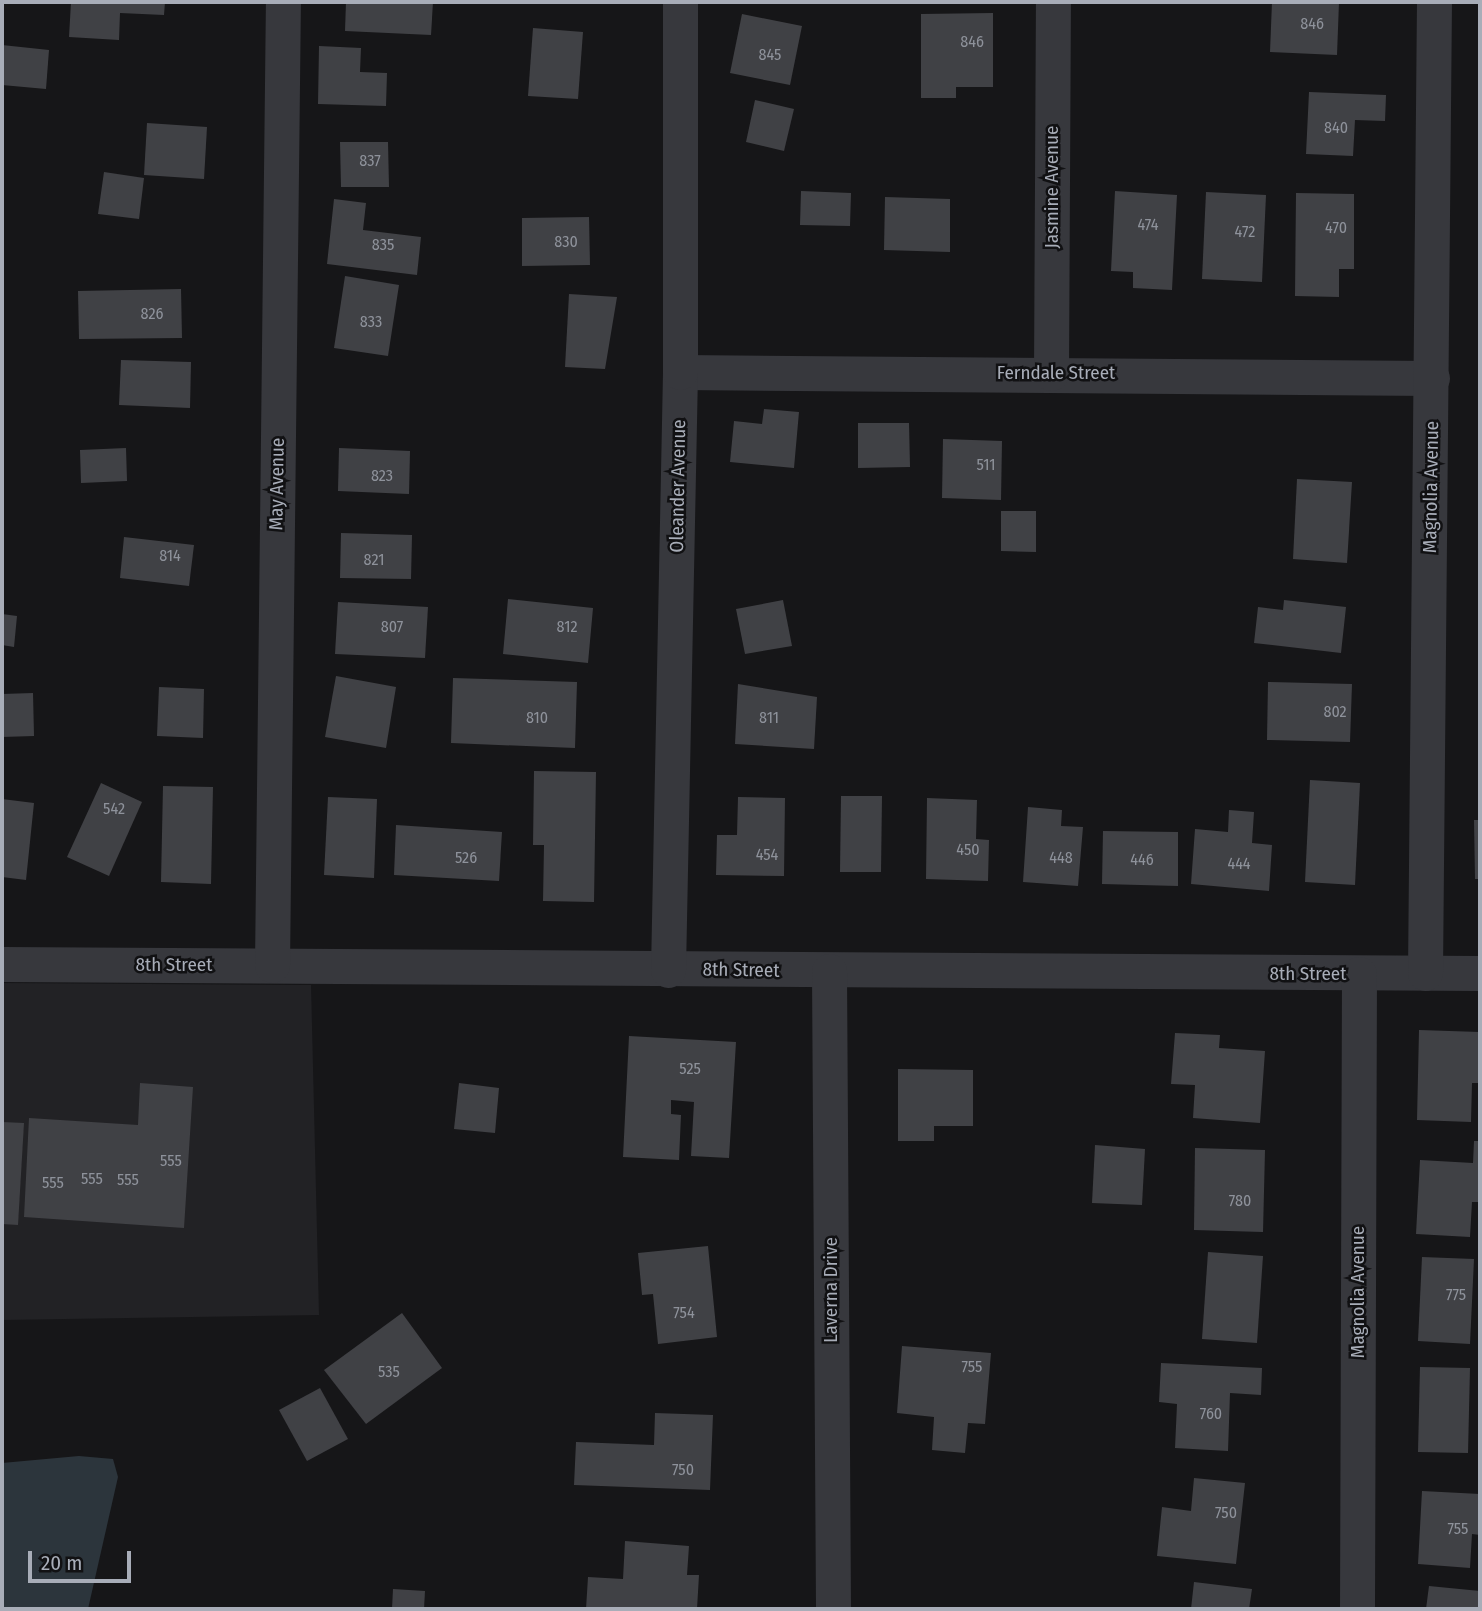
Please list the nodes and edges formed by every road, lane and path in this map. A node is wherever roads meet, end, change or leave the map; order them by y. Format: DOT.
graph roads {
  1 [pos="283,2"];
  2 [pos="680,2"];
  3 [pos="1053,2"];
  4 [pos="1434,2"];
  5 [pos="680,372"];
  6 [pos="1051,373"];
  7 [pos="1432,378"];
  8 [pos="2,964"];
  9 [pos="272,965"];
  10 [pos="668,970"];
  11 [pos="829,971"];
  12 [pos="1425,973"];
  13 [pos="1480,973"];
  14 [pos="1359,974"];
  15 [pos="833,1609"];
  16 [pos="1357,1609"];
  1 -- 9 [label="street, May Avenue"];
  2 -- 5 [label="street, Oleander Avenue"];
  3 -- 6 [label="street, Jasmine Avenue"];
  4 -- 7 [label="street, Magnolia Avenue"];
  5 -- 6 [label="street, Ferndale Street"];
  5 -- 10 [label="street, Oleander Avenue"];
  6 -- 7 [label="street, Ferndale Street"];
  7 -- 12 [label="street, Magnolia Avenue"];
  8 -- 9 [label="street, 8th Street"];
  9 -- 10 [label="street, 8th Street"];
  10 -- 11 [label="street, 8th Street"];
  11 -- 14 [label="street, 8th Street"];
  11 -- 15 [label="street, Laverna Drive"];
  12 -- 13 [label="street, 8th Street"];
  12 -- 14 [label="street, 8th Street"];
  14 -- 16 [label="street, Magnolia Avenue"];
}
